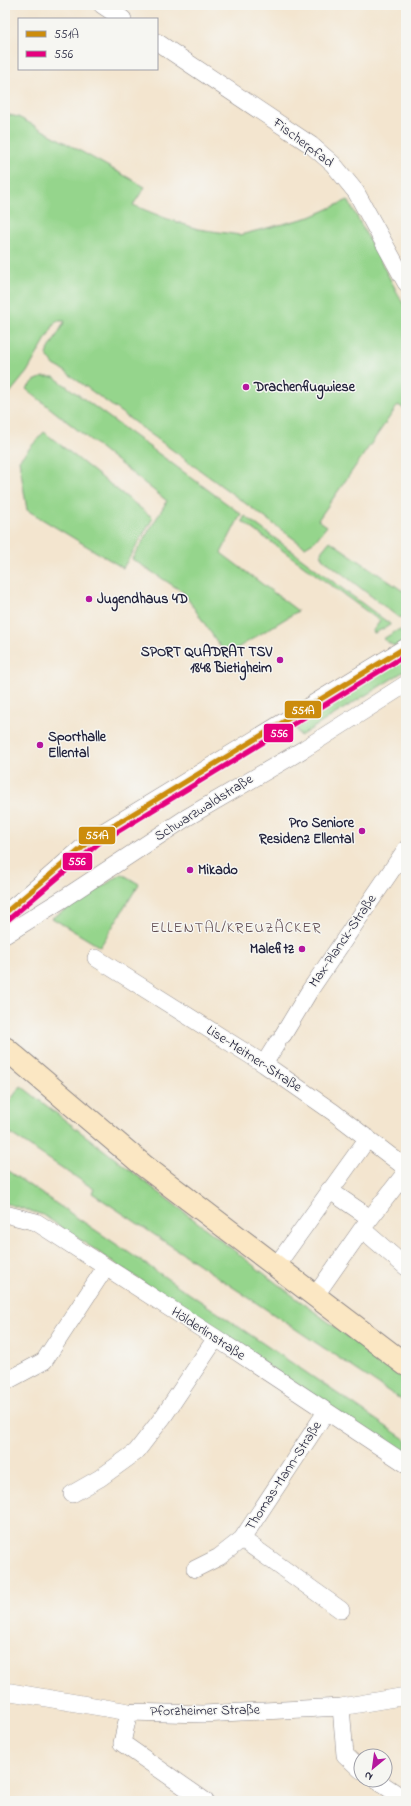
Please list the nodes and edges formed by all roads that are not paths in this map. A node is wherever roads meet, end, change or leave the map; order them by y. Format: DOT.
graph roads {
  1 [pos="102,5"];
  2 [pos="122,18"];
  3 [pos="158,43"];
  4 [pos="406,283"];
  5 [pos="406,647"];
  6 [pos="406,684"];
  7 [pos="406,849"];
  8 [pos="5,913"];
  9 [pos="5,935"];
  10 [pos="96,958"];
  11 [pos="8,1053"];
  12 [pos="264,1064"];
  13 [pos="368,1138"];
  14 [pos="406,1168"];
  15 [pos="406,1172"];
  16 [pos="329,1190"];
  17 [pos="5,1214"];
  18 [pos="366,1223"];
  19 [pos="276,1266"];
  20 [pos="406,1267"];
  21 [pos="105,1268"];
  22 [pos="315,1296"];
  23 [pos="216,1338"];
  24 [pos="406,1365"];
  25 [pos="5,1382"];
  26 [pos="326,1412"];
  27 [pos="406,1464"];
  28 [pos="72,1494"];
  29 [pos="242,1539"];
  30 [pos="195,1569"];
  31 [pos="341,1610"];
  32 [pos="5,1691"];
  33 [pos="406,1696"];
  34 [pos="341,1707"];
  35 [pos="129,1712"];
  36 [pos="353,1762"];
  37 [pos="388,1788"];
  38 [pos="406,1800"];
  39 [pos="205,1801"];
  1 -- 2 [label="street"];
  3 -- 4 [label="street, Fischerpfad"];
  5 -- 8 [label="street"];
  6 -- 9 [label="street, Schwarzwaldstraße"];
  7 -- 12 [label="street, Max-Planck-Straße"];
  10 -- 12 [label="street, Lise-Meitner-Straße"];
  11 -- 19 [label="main road"];
  12 -- 13 [label="street, Lise-Meitner-Straße"];
  13 -- 14 [label="street, Lise-Meitner-Straße"];
  13 -- 16 [label="street"];
  15 -- 18 [label="street"];
  16 -- 18 [label="street"];
  16 -- 19 [label="street"];
  17 -- 21 [label="street, Hölderlinstraße"];
  18 -- 20 [label="street"];
  18 -- 22 [label="street"];
  19 -- 22 [label="main road"];
  21 -- 23 [label="street, Hölderlinstraße"];
  21 -- 25 [label="street"];
  22 -- 24 [label="main road"];
  23 -- 26 [label="street, Hölderlinstraße"];
  23 -- 28 [label="street"];
  26 -- 27 [label="street, Hölderlinstraße"];
  26 -- 29 [label="street, Thomas-Mann-Straße"];
  29 -- 30 [label="street, Thomas-Mann-Straße"];
  29 -- 31 [label="street, Thomas-Mann-Straße"];
  32 -- 35 [label="street, Pforzheimer Straße"];
  33 -- 34 [label="street, Pforzheimer Straße"];
  34 -- 35 [label="street, Pforzheimer Straße"];
  34 -- 36 [label="street"];
  35 -- 39 [label="street"];
  37 -- 38 [label="street"];
}
